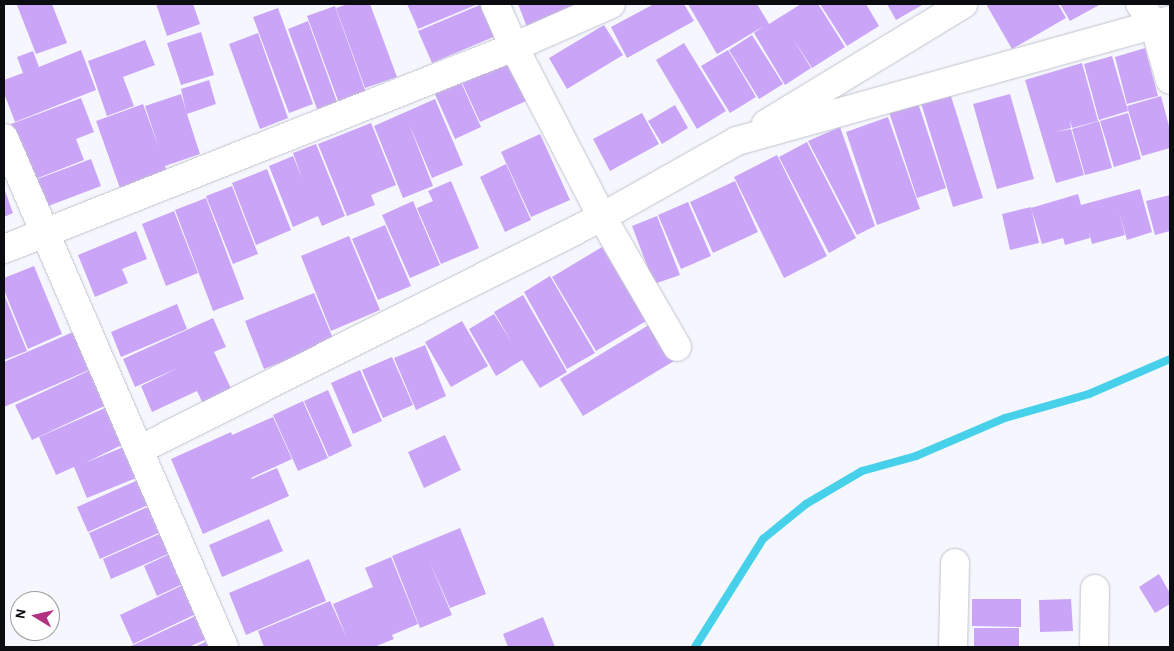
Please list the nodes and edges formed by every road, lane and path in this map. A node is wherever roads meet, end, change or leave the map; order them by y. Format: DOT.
graph roads {
  1 [pos="495,4"];
  2 [pos="611,4"];
  3 [pos="963,4"];
  4 [pos="1155,16"];
  5 [pos="514,46"];
  6 [pos="1170,80"];
  7 [pos="4,138"];
  8 [pos="738,141"];
  9 [pos="602,217"];
  10 [pos="45,234"];
  11 [pos="4,248"];
  12 [pos="676,347"];
  13 [pos="139,450"];
  14 [pos="955,563"];
  15 [pos="1095,589"];
  16 [pos="224,647"];
  17 [pos="953,647"];
  18 [pos="1094,647"];
  1 -- 5 [label="street"];
  2 -- 5 [label="street"];
  3 -- 8 [label="street"];
  4 -- 6 [label="street"];
  4 -- 8 [label="street"];
  5 -- 9 [label="street"];
  5 -- 10 [label="street"];
  7 -- 10 [label="street"];
  8 -- 9 [label="street"];
  9 -- 12 [label="street"];
  9 -- 13 [label="street"];
  10 -- 11 [label="street"];
  10 -- 13 [label="street"];
  13 -- 16 [label="street"];
  14 -- 17 [label="street"];
  15 -- 18 [label="street"];
}
